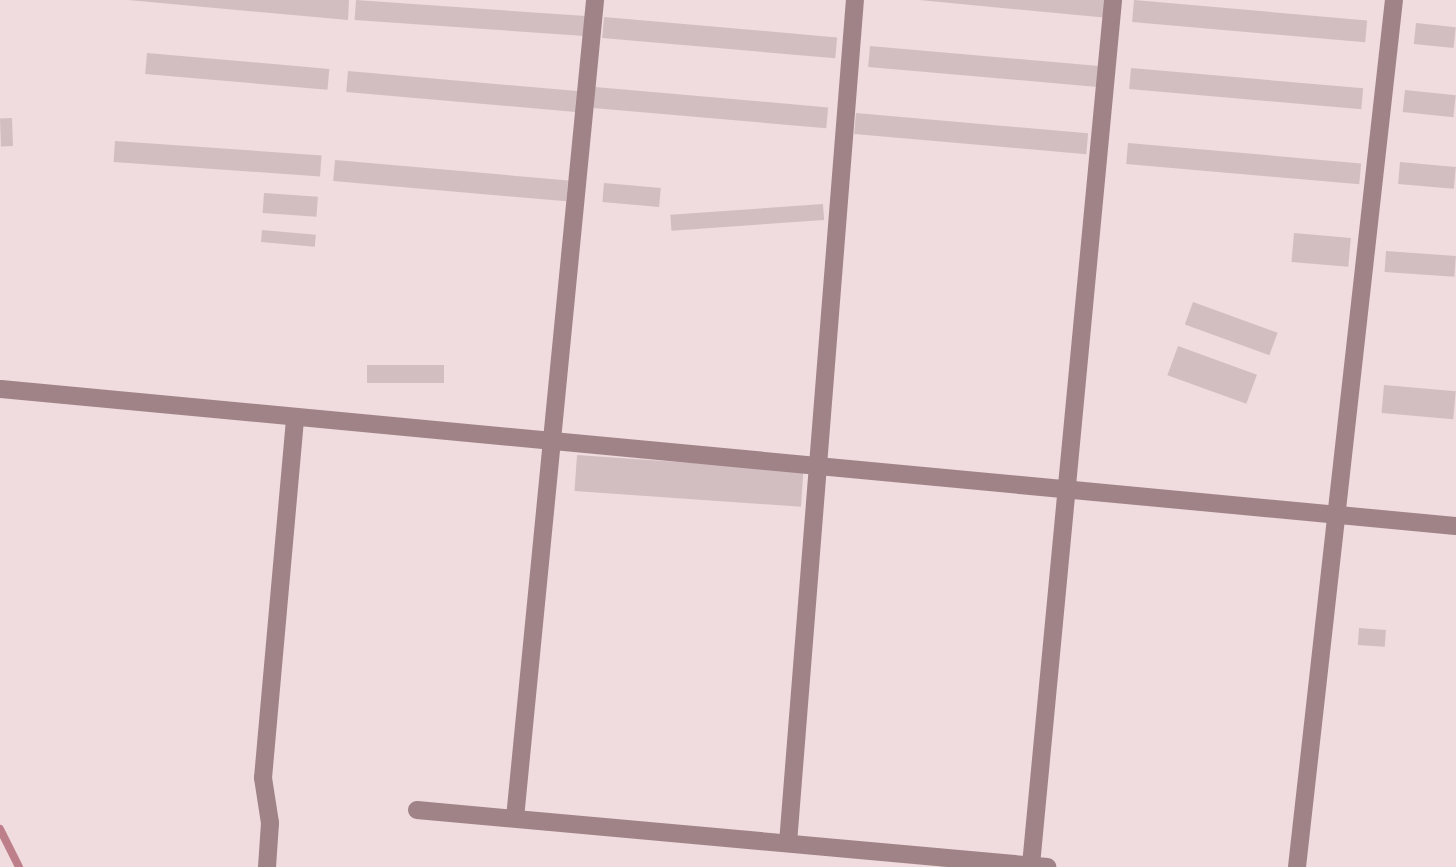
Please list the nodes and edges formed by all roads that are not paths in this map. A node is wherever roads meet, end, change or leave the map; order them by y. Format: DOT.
graph roads {
  1 [pos="595,0"];
  2 [pos="855,0"];
  3 [pos="1113,0"];
  4 [pos="1394,0"];
  5 [pos="1,389"];
  6 [pos="295,417"];
  7 [pos="552,441"];
  8 [pos="817,466"];
  9 [pos="1069,490"];
  10 [pos="1337,515"];
  11 [pos="1456,526"];
  12 [pos="417,810"];
  13 [pos="515,818"];
  14 [pos="788,843"];
  15 [pos="1039,866"];
  16 [pos="267,867"];
  17 [pos="1297,867"];
  1 -- 7 [label="street"];
  2 -- 8 [label="street"];
  3 -- 9 [label="street"];
  4 -- 10 [label="street"];
  5 -- 6 [label="street"];
  6 -- 7 [label="street"];
  6 -- 16 [label="street"];
  7 -- 8 [label="street"];
  7 -- 13 [label="street"];
  8 -- 9 [label="street"];
  8 -- 14 [label="street"];
  9 -- 10 [label="street"];
  9 -- 15 [label="street"];
  10 -- 11 [label="street"];
  10 -- 17 [label="street"];
  12 -- 13 [label="street"];
  13 -- 14 [label="street"];
  14 -- 15 [label="street"];
}
